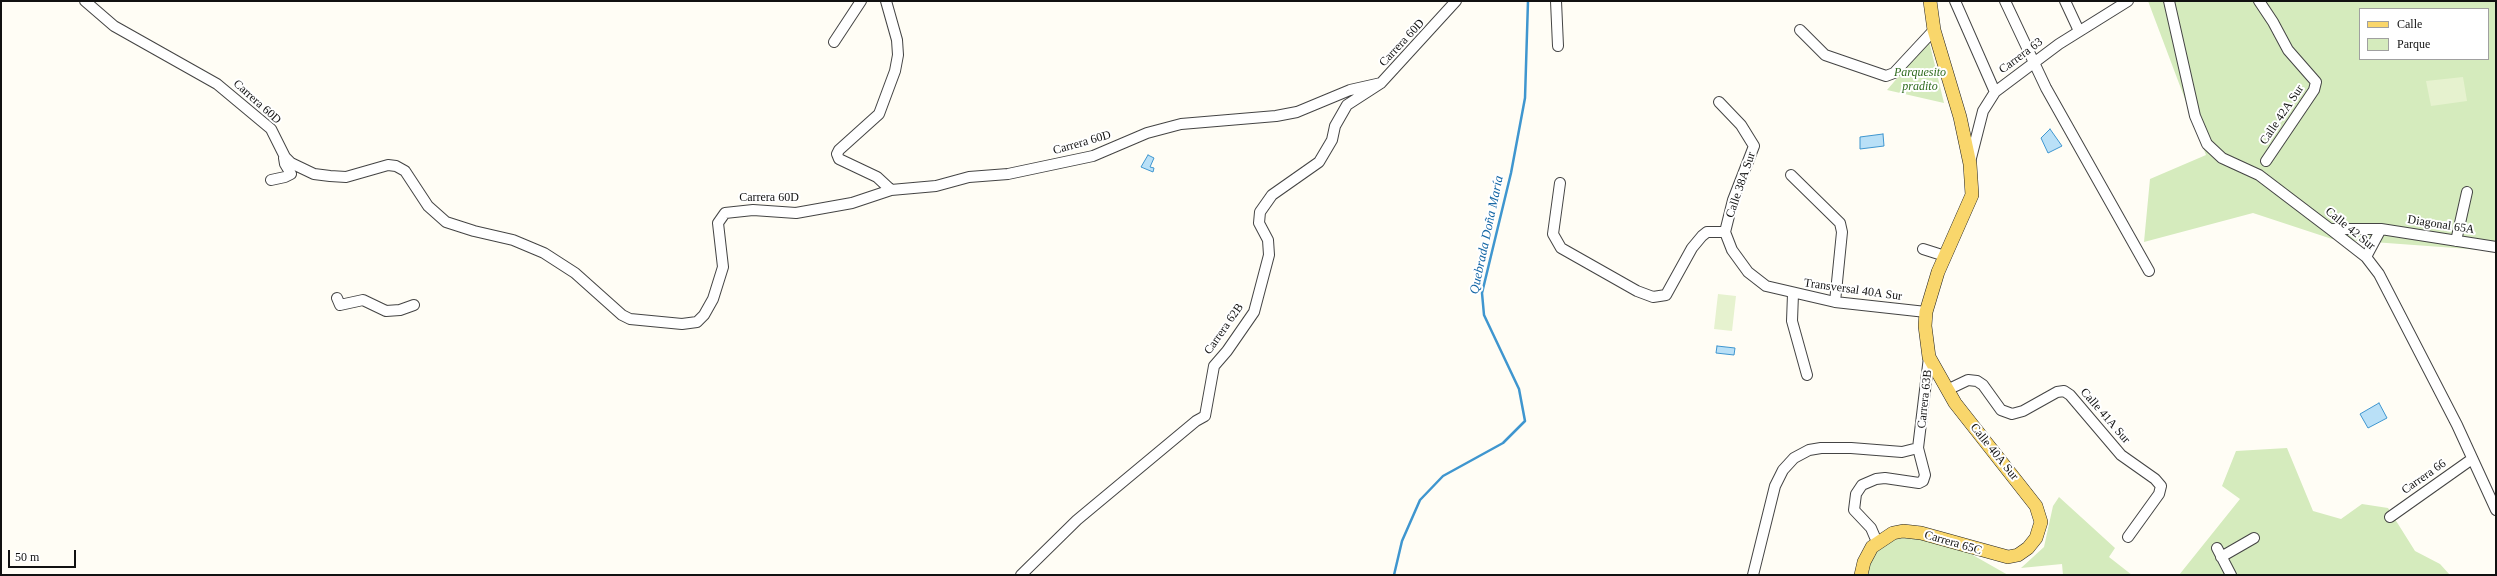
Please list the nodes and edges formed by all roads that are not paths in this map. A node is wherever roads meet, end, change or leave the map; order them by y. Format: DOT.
graph roads {
  1 [pos="85,1"];
  2 [pos="861,1"];
  3 [pos="886,1"];
  4 [pos="1456,1"];
  5 [pos="1556,1"];
  6 [pos="1930,1"];
  7 [pos="1955,1"];
  8 [pos="2005,1"];
  9 [pos="2065,1"];
  10 [pos="2126,1"];
  11 [pos="2259,1"];
  12 [pos="2168,3"];
  13 [pos="1800,30"];
  14 [pos="1934,30"];
  15 [pos="2079,31"];
  16 [pos="834,42"];
  17 [pos="1558,46"];
  18 [pos="2034,61"];
  19 [pos="1381,83"];
  20 [pos="1995,92"];
  21 [pos="1720,102"];
  22 [pos="284,154"];
  23 [pos="2266,161"];
  24 [pos="1970,164"];
  25 [pos="1791,175"];
  26 [pos="271,180"];
  27 [pos="1560,183"];
  28 [pos="891,190"];
  29 [pos="2467,192"];
  30 [pos="1260,212"];
  31 [pos="2330,229"];
  32 [pos="2381,229"];
  33 [pos="1725,232"];
  34 [pos="2456,241"];
  35 [pos="2496,247"];
  36 [pos="1923,249"];
  37 [pos="1945,256"];
  38 [pos="2366,257"];
  39 [pos="2149,271"];
  40 [pos="1793,294"];
  41 [pos="337,298"];
  42 [pos="1835,302"];
  43 [pos="414,305"];
  44 [pos="1926,312"];
  45 [pos="1929,357"];
  46 [pos="1807,375"];
  47 [pos="1947,390"];
  48 [pos="1918,448"];
  49 [pos="2472,459"];
  50 [pos="2496,510"];
  51 [pos="2390,517"];
  52 [pos="2128,536"];
  53 [pos="2254,538"];
  54 [pos="1877,542"];
  55 [pos="2028,548"];
  56 [pos="1021,575"];
  57 [pos="1753,575"];
  58 [pos="1861,575"];
  59 [pos="2231,575"];
  1 -- 22 [label="street, Carrera 60D"];
  2 -- 16 [label="street"];
  3 -- 28 [label="street"];
  4 -- 19 [label="street, Carrera 60D"];
  5 -- 17 [label="street"];
  6 -- 14 [label="main road, Carrera 63B"];
  7 -- 20 [label="street"];
  8 -- 18 [label="street"];
  9 -- 15 [label="street"];
  10 -- 15 [label="street, Carrera 63"];
  11 -- 23 [label="street, Calle 42A Sur"];
  12 -- 31 [label="street, Calle 42 Sur"];
  13 -- 14 [label="street"];
  14 -- 24 [label="main road, Carrera 63B"];
  15 -- 18 [label="street, Carrera 63"];
  18 -- 20 [label="street, Carrera 63"];
  18 -- 39 [label="street"];
  19 -- 28 [label="street, Carrera 60D"];
  19 -- 30 [label="street, Carrera 60D"];
  20 -- 24 [label="street, Carrera 63"];
  21 -- 33 [label="street, Calle 38A Sur"];
  22 -- 26 [label="street"];
  22 -- 28 [label="street, Carrera 60D"];
  24 -- 37 [label="main road, Carrera 63B"];
  25 -- 42 [label="street"];
  27 -- 33 [label="street"];
  29 -- 34 [label="street"];
  30 -- 56 [label="street, Carrera 62B"];
  31 -- 32 [label="street, Diagonal 65A"];
  31 -- 38 [label="street, Calle 42 Sur"];
  32 -- 34 [label="street, Diagonal 65A"];
  32 -- 38 [label="street"];
  33 -- 40 [label="street, Transversal 40A Sur"];
  34 -- 35 [label="street, Diagonal 65A"];
  36 -- 37 [label="street"];
  37 -- 44 [label="main road, Carrera 63B"];
  38 -- 49 [label="street, Calle 42 Sur"];
  40 -- 42 [label="street, Transversal 40A Sur"];
  40 -- 46 [label="street"];
  41 -- 43 [label="street"];
  42 -- 44 [label="street, Transversal 40A Sur"];
  44 -- 45 [label="main road, Carrera 63B"];
  45 -- 47 [label="main road, Calle 40A Sur"];
  45 -- 48 [label="street, Carrera 63B"];
  47 -- 52 [label="street, Calle 41A Sur"];
  47 -- 55 [label="main road, Calle 40A Sur"];
  48 -- 54 [label="street"];
  48 -- 57 [label="street"];
  49 -- 50 [label="street, Calle 42 Sur"];
  49 -- 51 [label="street, Carrera 66"];
  53 -- 59 [label="street"];
  54 -- 55 [label="main road, Carrera 65C"];
  54 -- 58 [label="main road"];
}
